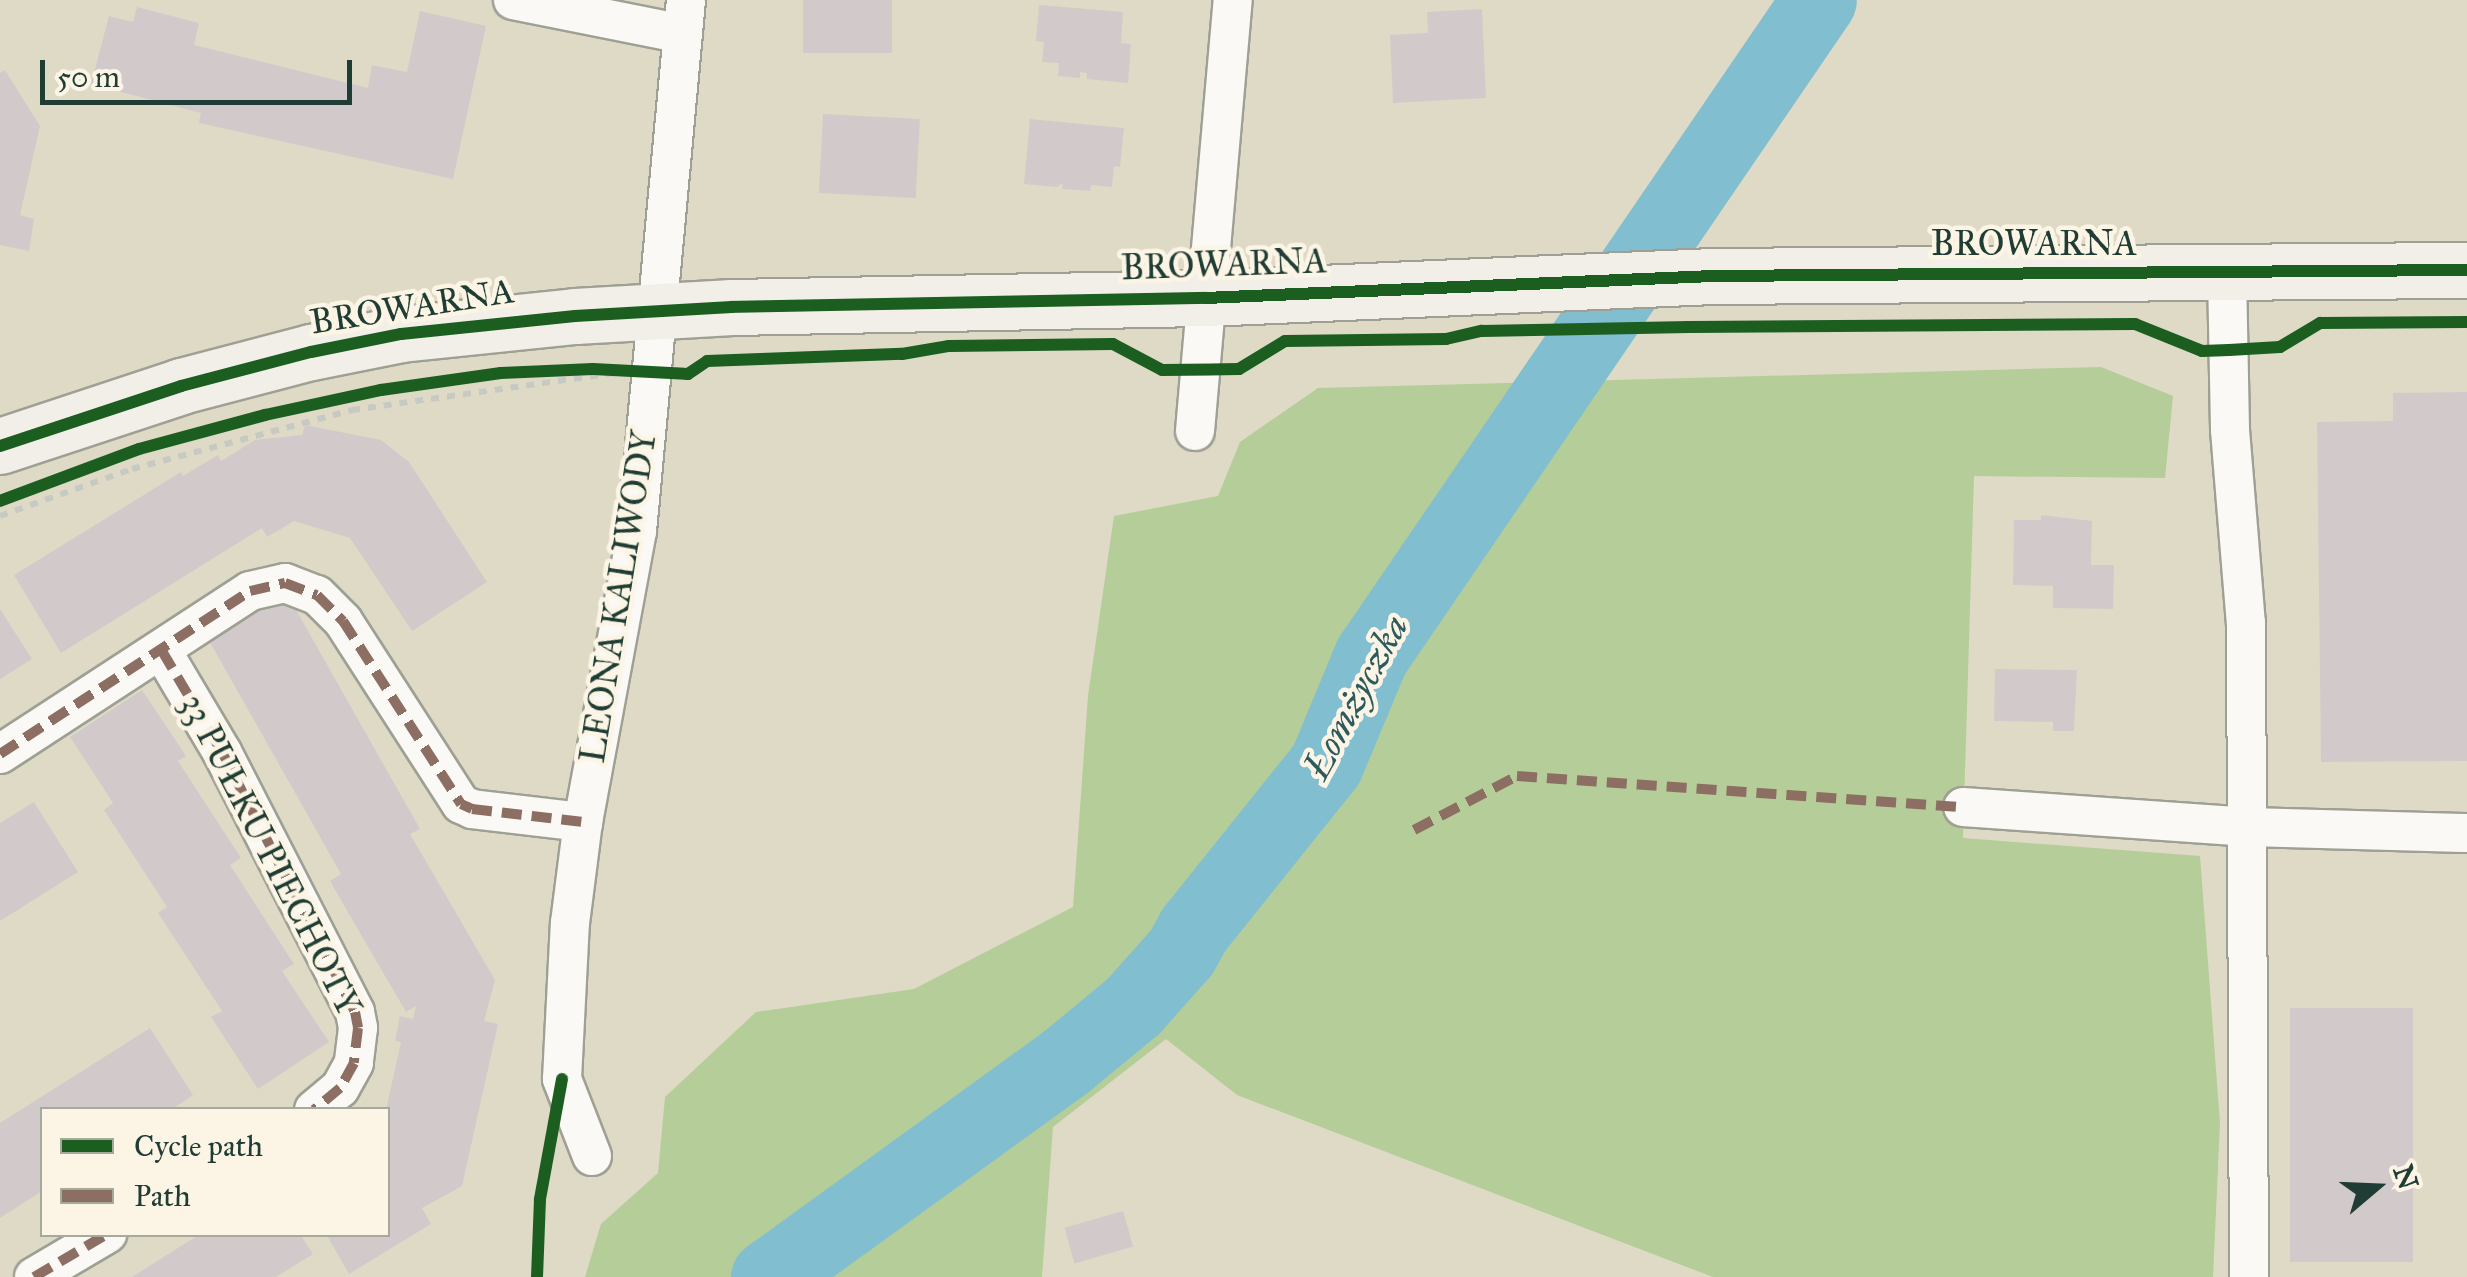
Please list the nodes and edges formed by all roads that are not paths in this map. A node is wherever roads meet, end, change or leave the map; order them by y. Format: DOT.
graph roads {
  1 [pos="513,0"];
  2 [pos="1233,0"];
  3 [pos="684,17"];
  4 [pos="2467,270"];
  5 [pos="2227,273"];
  6 [pos="1205,298"];
  7 [pos="660,311"];
  8 [pos="1194,432"];
  9 [pos="0,446"];
  10 [pos="162,650"];
  11 [pos="0,754"];
  12 [pos="1963,806"];
  13 [pos="583,822"];
  14 [pos="2250,827"];
  15 [pos="2467,833"];
  16 [pos="318,1107"];
  17 [pos="592,1156"];
  18 [pos="102,1237"];
  19 [pos="34,1277"];
  20 [pos="2249,1277"];
  1 -- 3 [label="street"];
  2 -- 6 [label="street"];
  3 -- 7 [label="street, LEONA KALIWODY"];
  4 -- 5 [label="street, BROWARNA"];
  5 -- 6 [label="street, BROWARNA"];
  5 -- 14 [label="street"];
  6 -- 7 [label="street, BROWARNA"];
  6 -- 8 [label="street"];
  7 -- 9 [label="street, BROWARNA"];
  7 -- 13 [label="street, LEONA KALIWODY"];
  10 -- 11 [label="street"];
  10 -- 13 [label="street"];
  10 -- 16 [label="street, 33 PUŁKU PIECHOTY"];
  12 -- 14 [label="street"];
  13 -- 17 [label="street, LEONA KALIWODY"];
  14 -- 15 [label="street"];
  14 -- 20 [label="street"];
  18 -- 19 [label="street"];
}
